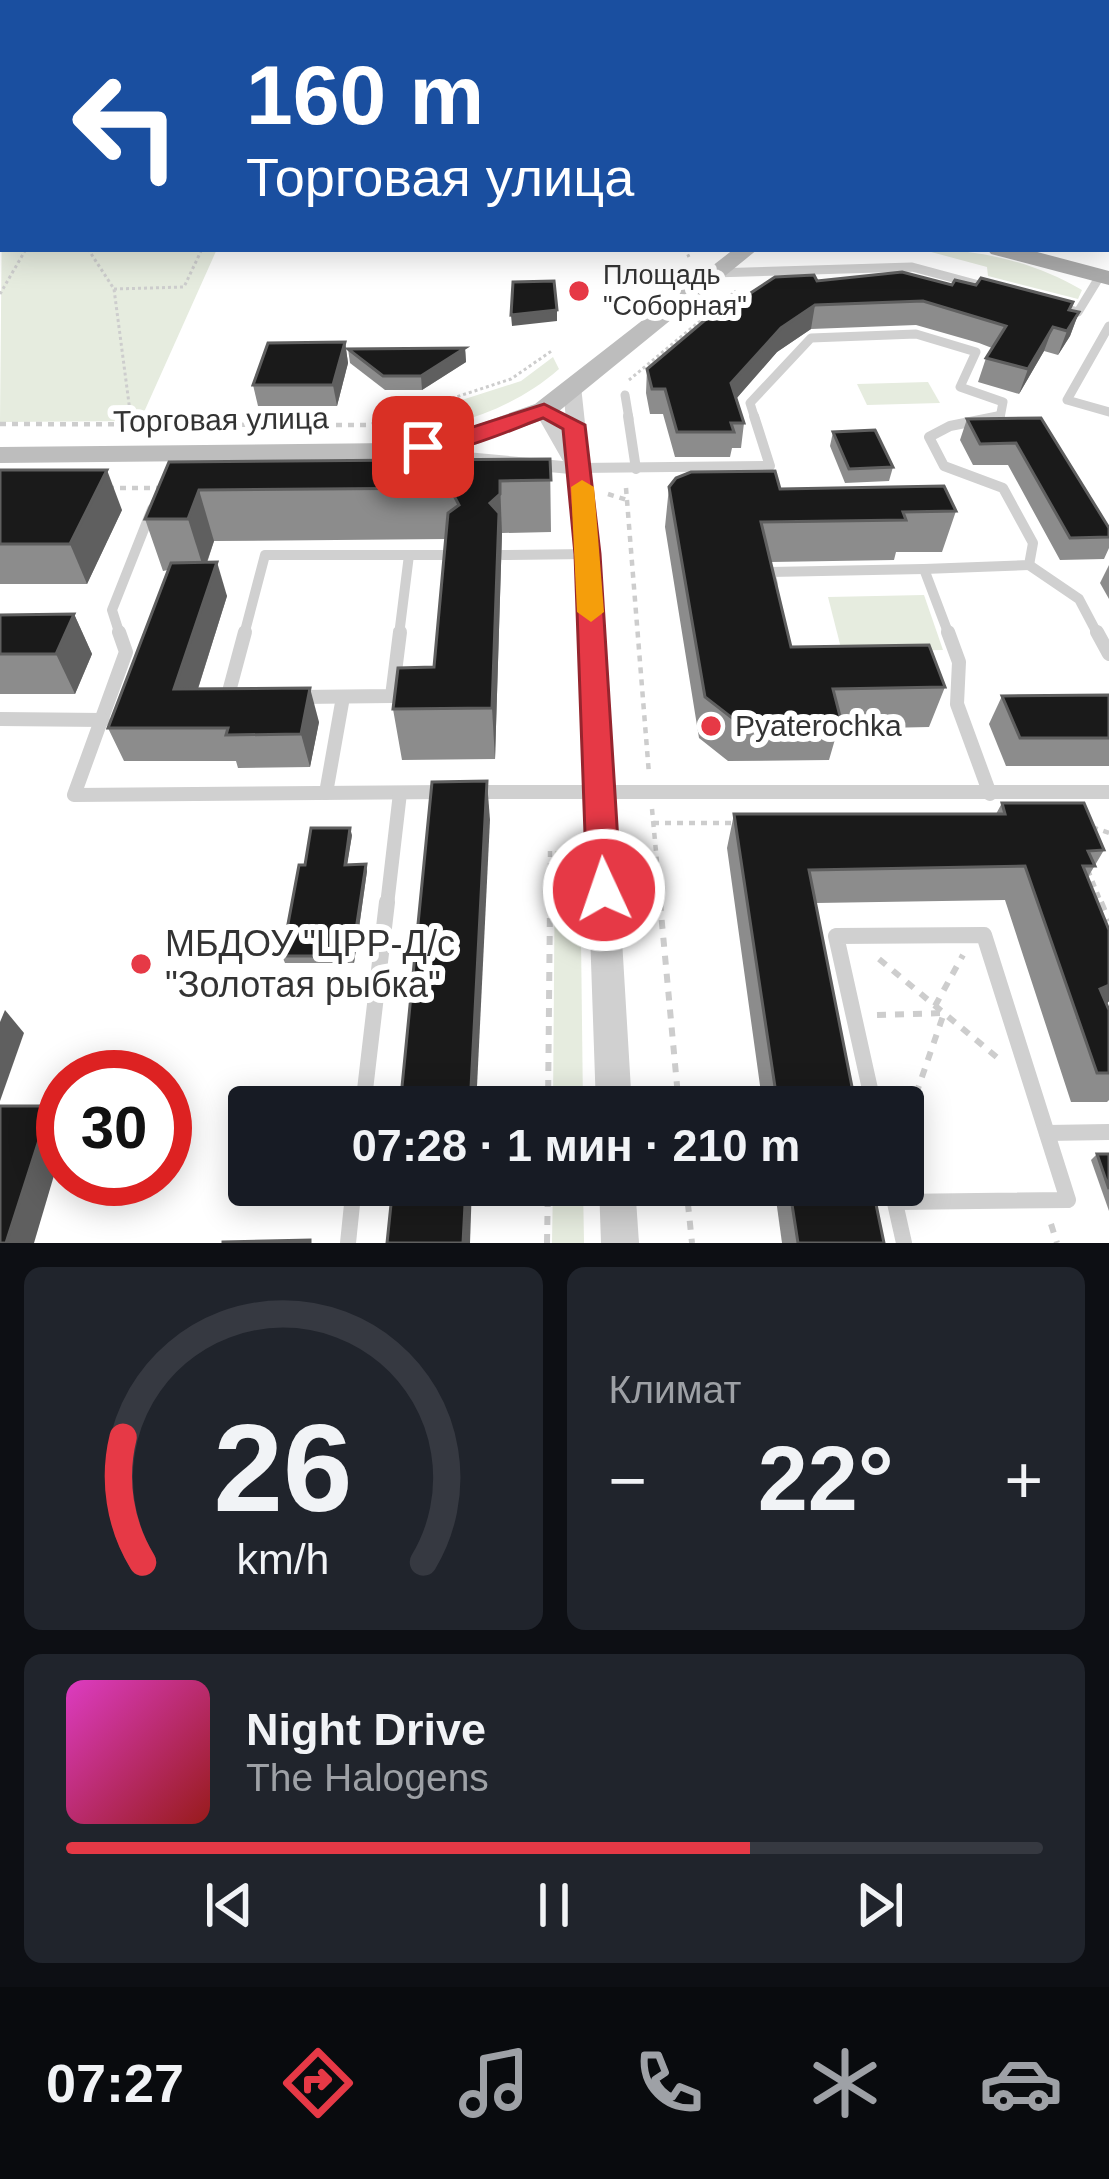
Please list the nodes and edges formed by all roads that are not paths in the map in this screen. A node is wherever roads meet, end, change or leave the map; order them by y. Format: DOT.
graph roads {
  1 [pos="743,252"];
  2 [pos="1015,252"];
  3 [pos="1106,269"];
  4 [pos="713,273"];
  5 [pos="995,290"];
  6 [pos="1036,300"];
  7 [pos="1109,326"];
  8 [pos="572,386"];
  9 [pos="625,395"];
  10 [pos="544,410"];
  11 [pos="1109,412"];
  12 [pos="574,425"];
  13 [pos="393,452"];
  14 [pos="0,455"];
  15 [pos="636,469"];
  16 [pos="587,479"];
  17 [pos="160,488"];
  18 [pos="588,554"];
  19 [pos="409,555"];
  20 [pos="454,555"];
  21 [pos="502,555"];
  22 [pos="1029,565"];
  23 [pos="924,569"];
  24 [pos="776,595"];
  25 [pos="1109,654"];
  26 [pos="940,690"];
  27 [pos="343,697"];
  28 [pos="249,698"];
  29 [pos="296,698"];
  30 [pos="956,704"];
  31 [pos="0,719"];
  32 [pos="103,720"];
  33 [pos="599,791"];
  34 [pos="1109,792"];
  35 [pos="400,793"];
  36 [pos="326,794"];
  37 [pos="990,794"];
  38 [pos="365,1086"];
  39 [pos="613,1086"];
  40 [pos="869,1086"];
  41 [pos="1109,1132"];
  42 [pos="1047,1133"];
  43 [pos="924,1195"];
  44 [pos="352,1206"];
  45 [pos="618,1206"];
  46 [pos="896,1206"];
  47 [pos="348,1243"];
  48 [pos="620,1243"];
  49 [pos="904,1243"];
  1 -- 4 [label="street, Торговая улица"];
  2 -- 3 [label="main road"];
  3 -- 6 [label="lane"];
  4 -- 5 [label="lane"];
  4 -- 8 [label="street, Торговая улица"];
  7 -- 11 [label="lane"];
  8 -- 10 [label="street, Торговая улица"];
  8 -- 12 [label="street"];
  9 -- 15 [label="lane"];
  10 -- 12 [label="street"];
  10 -- 13 [label="street, Торговая улица"];
  10 -- 16 [label="street"];
  12 -- 16 [label="street"];
  13 -- 14 [label="street, Торговая улица"];
  13 -- 16 [label="street"];
  15 -- 16 [label="lane"];
  15 -- 22 [label="lane"];
  16 -- 18 [label="street"];
  17 -- 32 [label="lane"];
  18 -- 21 [label="lane"];
  18 -- 33 [label="street"];
  19 -- 20 [label="lane"];
  19 -- 27 [label="lane"];
  19 -- 28 [label="lane"];
  22 -- 23 [label="lane"];
  22 -- 25 [label="lane"];
  23 -- 24 [label="lane"];
  23 -- 30 [label="lane"];
  26 -- 30 [label="lane"];
  27 -- 29 [label="lane"];
  27 -- 36 [label="lane"];
  30 -- 37 [label="lane"];
  31 -- 32 [label="lane"];
  32 -- 36 [label="lane"];
  33 -- 35 [label="lane"];
  33 -- 37 [label="lane"];
  33 -- 39 [label="street"];
  34 -- 37 [label="lane"];
  35 -- 36 [label="lane"];
  35 -- 38 [label="lane"];
  40 -- 42 [label="lane"];
  41 -- 42 [label="lane"];
  42 -- 43 [label="lane"];
  44 -- 47 [label="lane"];
  45 -- 48 [label="street"];
  46 -- 49 [label="lane"];
}
